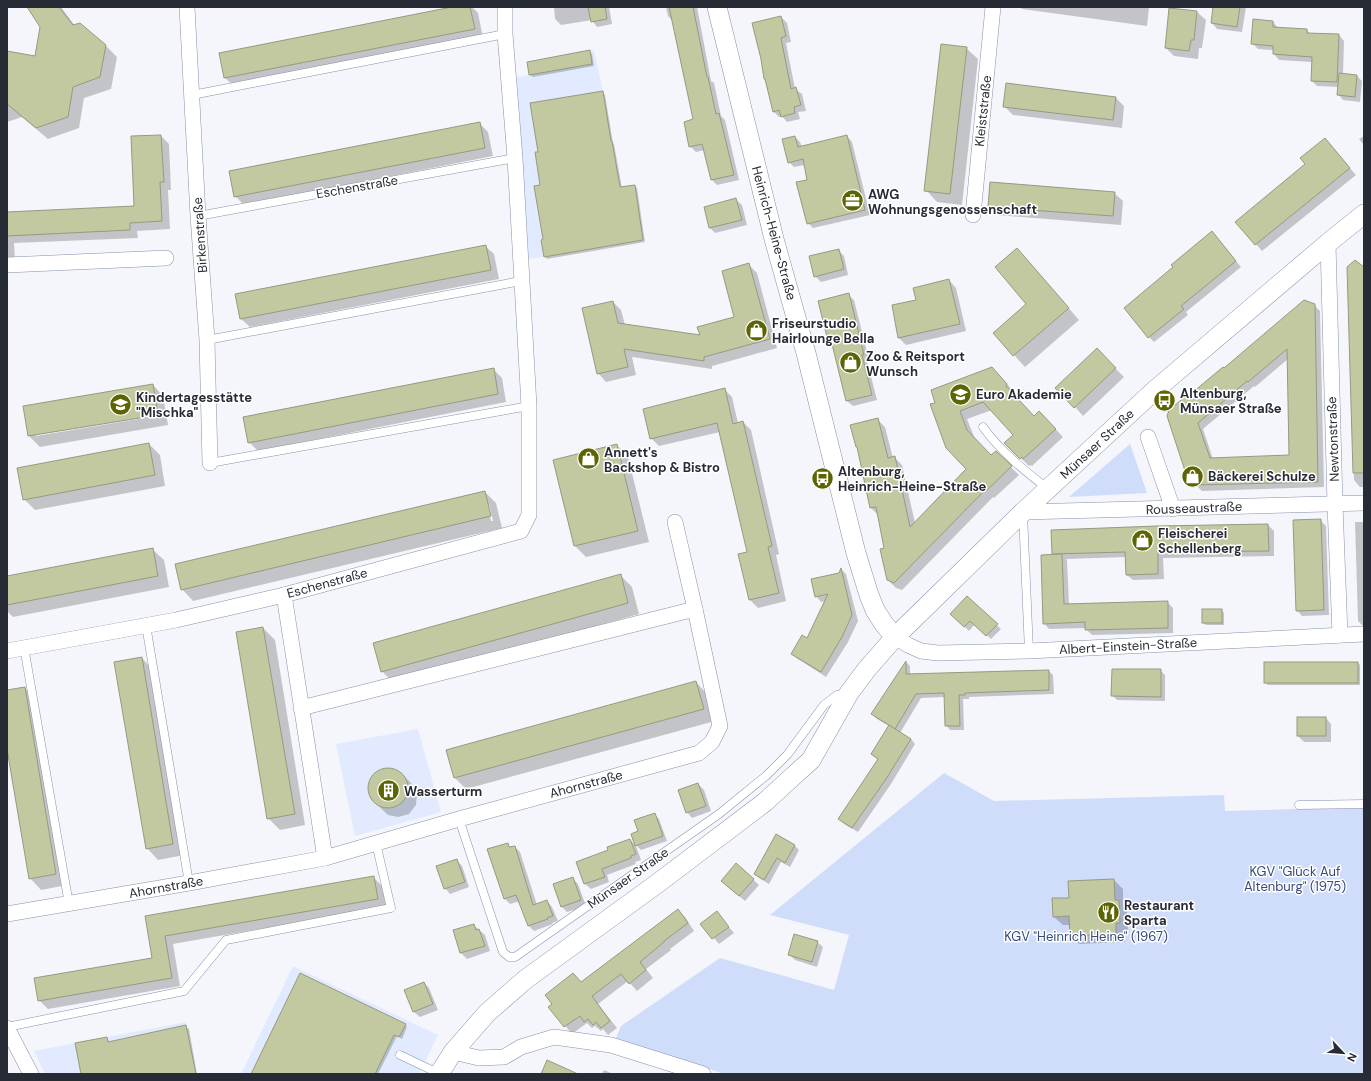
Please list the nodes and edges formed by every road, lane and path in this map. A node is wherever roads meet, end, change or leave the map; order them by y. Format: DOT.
graph roads {
  1 [pos="187,7"];
  2 [pos="504,7"];
  3 [pos="717,7"];
  4 [pos="993,7"];
  5 [pos="505,34"];
  6 [pos="192,95"];
  7 [pos="515,158"];
  8 [pos="973,214"];
  9 [pos="1364,214"];
  10 [pos="198,216"];
  11 [pos="1328,243"];
  12 [pos="166,258"];
  13 [pos="7,265"];
  14 [pos="521,281"];
  15 [pos="207,340"];
  16 [pos="529,406"];
  17 [pos="983,427"];
  18 [pos="1148,437"];
  19 [pos="210,463"];
  20 [pos="1048,489"];
  21 [pos="1364,503"];
  22 [pos="1335,504"];
  23 [pos="1173,509"];
  24 [pos="1023,512"];
  25 [pos="675,522"];
  26 [pos="284,595"];
  27 [pos="695,609"];
  28 [pos="146,625"];
  29 [pos="1364,634"];
  30 [pos="1340,635"];
  31 [pos="896,637"];
  32 [pos="24,647"];
  33 [pos="7,651"];
  34 [pos="1029,651"];
  35 [pos="849,693"];
  36 [pos="301,708"];
  37 [pos="1364,804"];
  38 [pos="1299,805"];
  39 [pos="459,819"];
  40 [pos="376,843"];
  41 [pos="325,858"];
  42 [pos="189,883"];
  43 [pos="69,904"];
  44 [pos="7,914"];
  45 [pos="7,1028"];
  46 [pos="453,1052"];
  47 [pos="400,1055"];
  48 [pos="31,1074"];
  49 [pos="439,1074"];
  50 [pos="703,1074"];
  1 -- 6 [label="street, Birkenstraße"];
  2 -- 5 [label="street, Eschenstraße"];
  3 -- 31 [label="street, Heinrich-Heine-Straße"];
  4 -- 8 [label="street, Kleiststraße"];
  5 -- 6 [label="lane"];
  5 -- 7 [label="street, Eschenstraße"];
  6 -- 10 [label="street, Birkenstraße"];
  7 -- 10 [label="lane, Eschenstraße"];
  7 -- 14 [label="street, Eschenstraße"];
  9 -- 11 [label="street, Münsaer Straße"];
  10 -- 15 [label="street, Birkenstraße"];
  11 -- 20 [label="street, Münsaer Straße"];
  11 -- 22 [label="street, Newtonstraße"];
  12 -- 13 [label="street"];
  14 -- 15 [label="lane"];
  14 -- 16 [label="street, Eschenstraße"];
  15 -- 19 [label="street, Birkenstraße"];
  16 -- 19 [label="lane"];
  16 -- 26 [label="street, Eschenstraße"];
  17 -- 20 [label="lane"];
  18 -- 23 [label="street"];
  20 -- 24 [label="street, Münsaer Straße"];
  21 -- 22 [label="street, Rousseaustraße"];
  22 -- 23 [label="street, Rousseaustraße"];
  22 -- 30 [label="street, Newtonstraße"];
  23 -- 24 [label="street, Rousseaustraße"];
  24 -- 31 [label="street, Münsaer Straße"];
  24 -- 34 [label="lane"];
  25 -- 27 [label="street, Ahornstraße"];
  26 -- 28 [label="street, Eschenstraße"];
  26 -- 36 [label="street"];
  27 -- 36 [label="street"];
  27 -- 39 [label="street, Ahornstraße"];
  28 -- 32 [label="street, Eschenstraße"];
  28 -- 42 [label="lane"];
  29 -- 30 [label="street, Albert-Einstein-Straße"];
  30 -- 34 [label="street, Albert-Einstein-Straße"];
  31 -- 34 [label="street, Albert-Einstein-Straße"];
  31 -- 35 [label="street, Münsaer Straße"];
  32 -- 33 [label="street, Eschenstraße"];
  32 -- 43 [label="lane"];
  35 -- 39 [label="lane, Münsaer Straße"];
  35 -- 46 [label="street, Münsaer Straße"];
  36 -- 41 [label="street"];
  37 -- 38 [label="lane"];
  39 -- 40 [label="street, Ahornstraße"];
  40 -- 41 [label="street, Ahornstraße"];
  40 -- 45 [label="lane"];
  41 -- 42 [label="street, Ahornstraße"];
  42 -- 43 [label="street, Ahornstraße"];
  43 -- 44 [label="street, Ahornstraße"];
  45 -- 48 [label="street"];
  46 -- 49 [label="street, Münsaer Straße"];
  46 -- 50 [label="street"];
  47 -- 49 [label="lane"];
}
